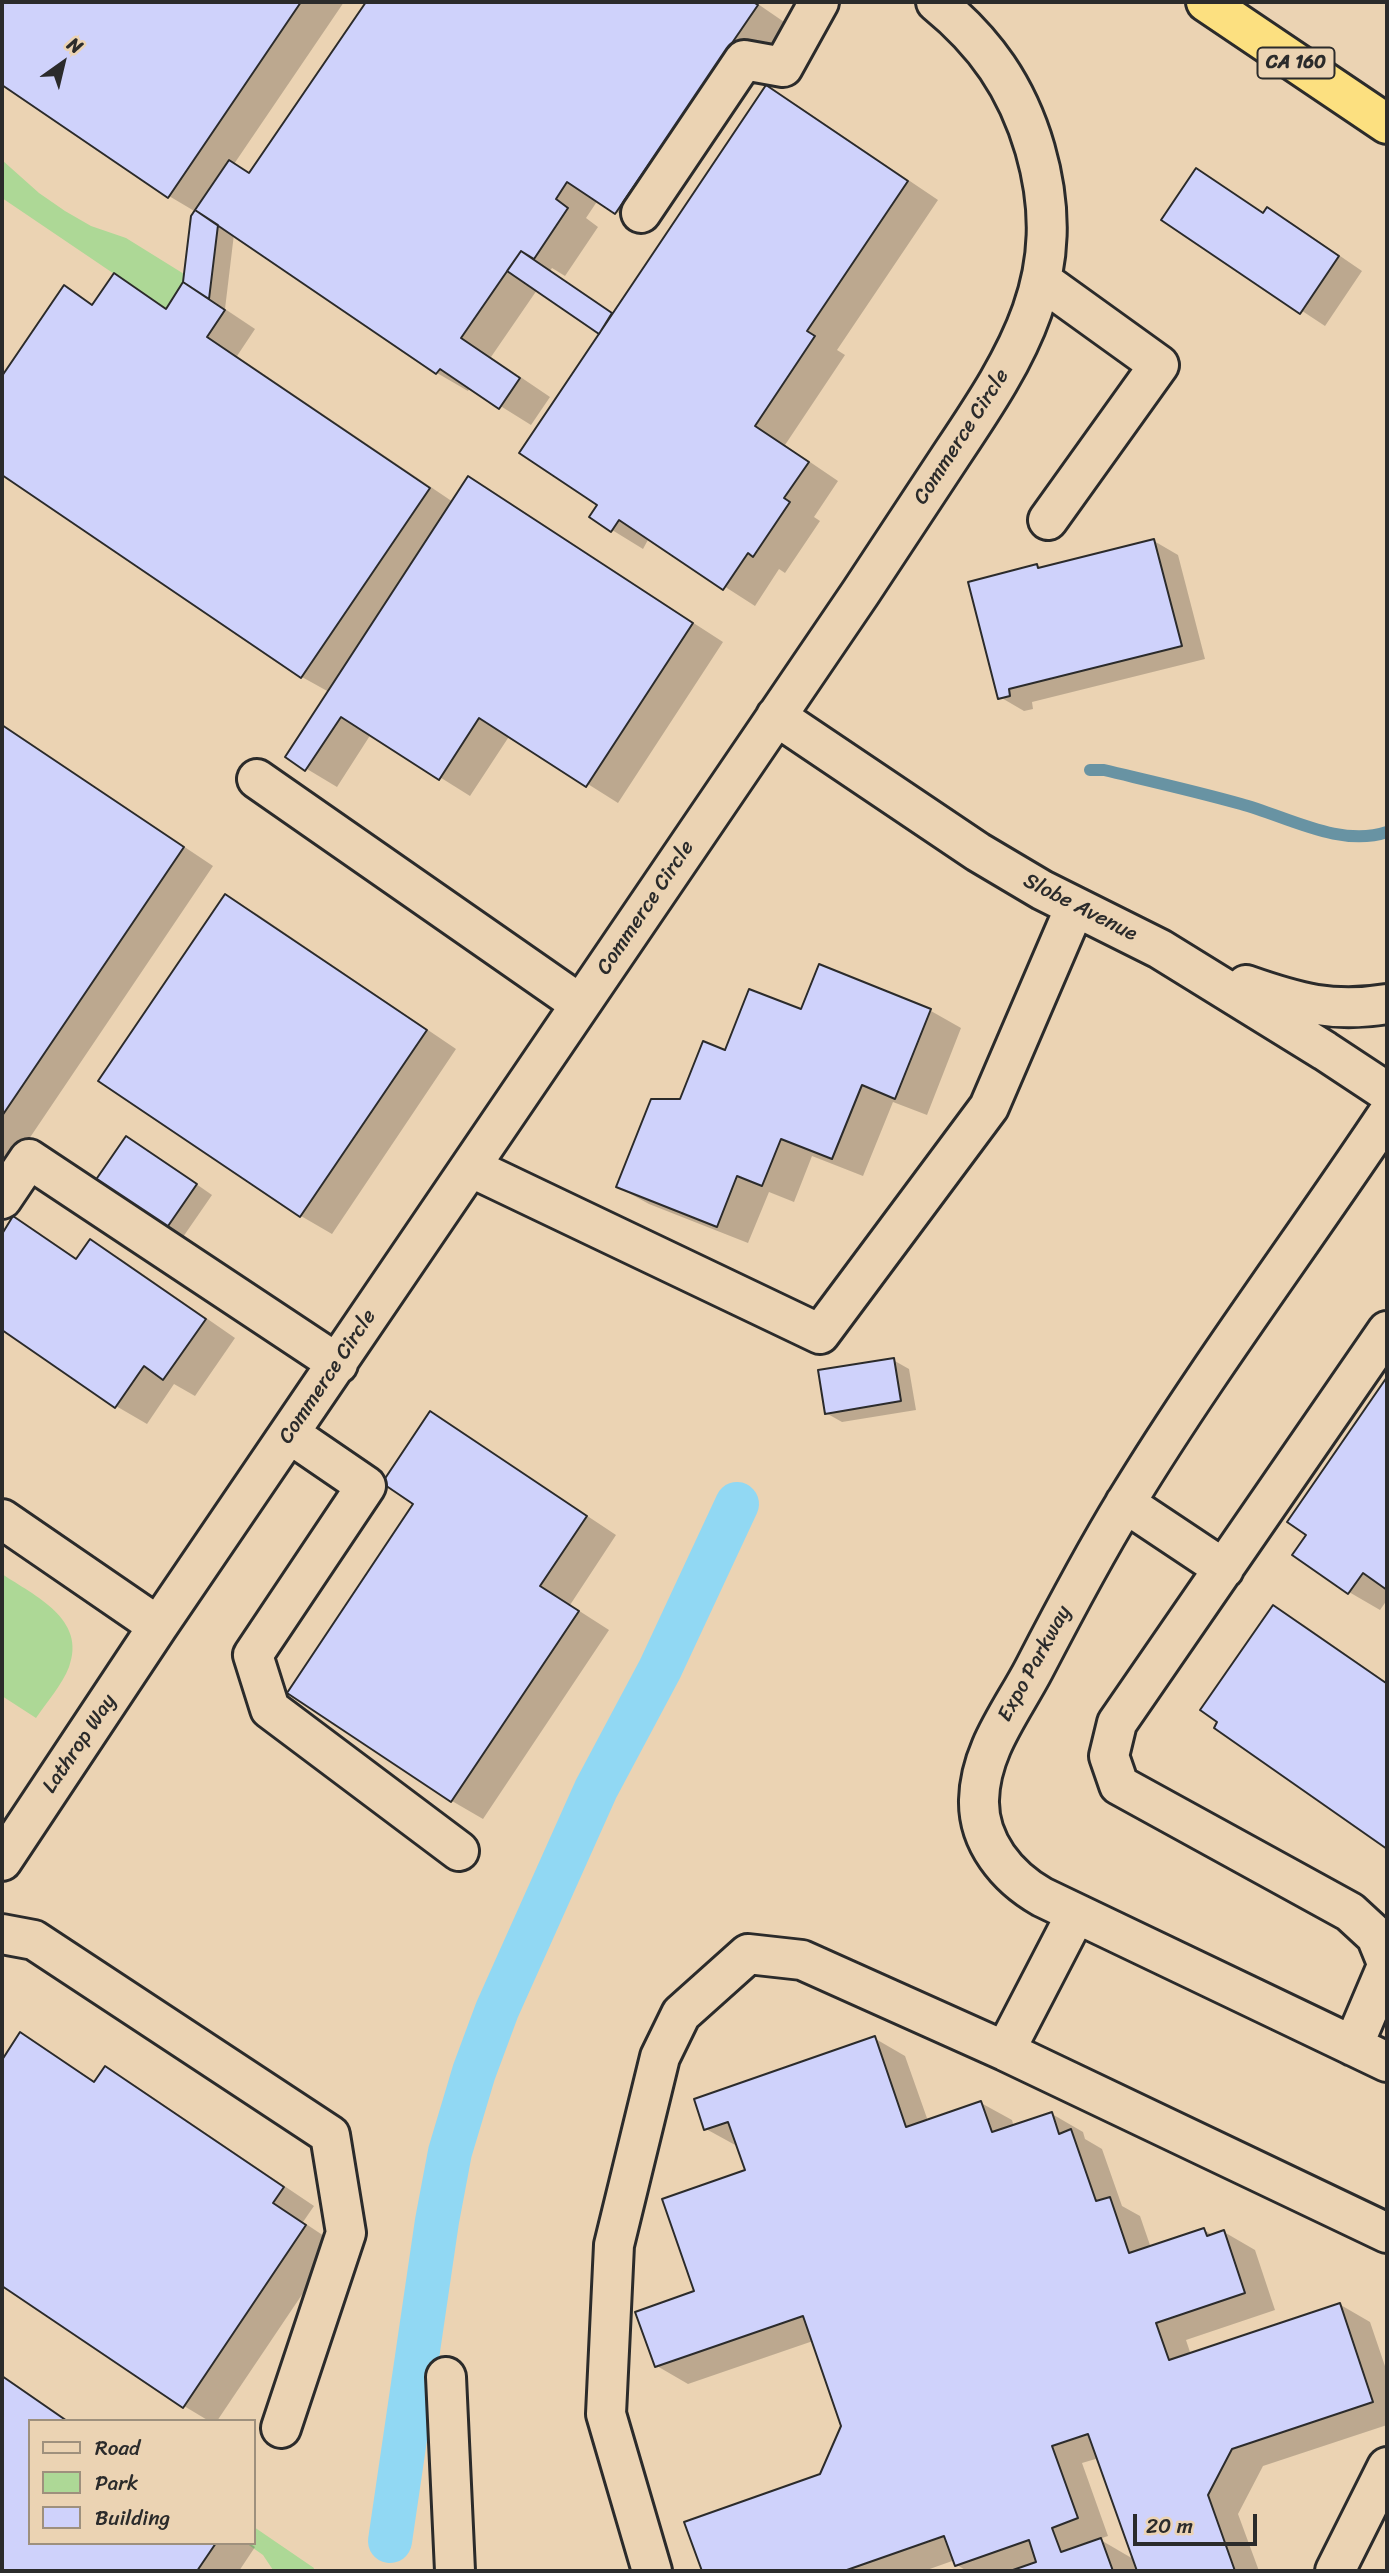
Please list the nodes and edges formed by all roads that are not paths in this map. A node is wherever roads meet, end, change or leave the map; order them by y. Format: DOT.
graph roads {
  1 [pos="819,2"];
  2 [pos="936,2"];
  3 [pos="1206,2"];
  4 [pos="1387,124"];
  5 [pos="641,213"];
  6 [pos="1041,280"];
  7 [pos="1048,520"];
  8 [pos="776,716"];
  9 [pos="257,779"];
  10 [pos="1075,907"];
  11 [pos="1185,964"];
  12 [pos="580,1004"];
  13 [pos="1387,1004"];
  14 [pos="1387,1092"];
  15 [pos="1387,1115"];
  16 [pos="470,1167"];
  17 [pos="2,1199"];
  18 [pos="1386,1334"];
  19 [pos="338,1364"];
  20 [pos="290,1434"];
  21 [pos="1125,1503"];
  22 [pos="2,1519"];
  23 [pos="1223,1569"];
  24 [pos="158,1626"];
  25 [pos="459,1851"];
  26 [pos="2,1861"];
  27 [pos="1076,1914"];
  28 [pos="2,1934"];
  29 [pos="1387,1964"];
  30 [pos="1353,2046"];
  31 [pos="1005,2051"];
  32 [pos="1387,2062"];
  33 [pos="1387,2233"];
  34 [pos="446,2376"];
  35 [pos="281,2428"];
  36 [pos="1387,2467"];
  37 [pos="455,2571"];
  38 [pos="652,2571"];
  39 [pos="1335,2571"];
  1 -- 5 [label="street"];
  2 -- 6 [label="street, Commerce Circle"];
  3 -- 4 [label="highway, CA 160"];
  6 -- 7 [label="street"];
  6 -- 8 [label="street, Commerce Circle"];
  8 -- 10 [label="street, Slobe Avenue"];
  8 -- 12 [label="street, Commerce Circle"];
  9 -- 12 [label="street"];
  10 -- 11 [label="street, Slobe Avenue"];
  10 -- 16 [label="street"];
  11 -- 13 [label="street"];
  11 -- 14 [label="street, Slobe Avenue"];
  12 -- 16 [label="street, Commerce Circle"];
  15 -- 21 [label="street, Expo Parkway"];
  16 -- 19 [label="street, Commerce Circle"];
  17 -- 19 [label="street"];
  18 -- 23 [label="street"];
  19 -- 20 [label="street, Commerce Circle"];
  20 -- 24 [label="street, Commerce Circle"];
  20 -- 25 [label="street"];
  21 -- 23 [label="street"];
  21 -- 27 [label="street, Expo Parkway"];
  22 -- 24 [label="street"];
  23 -- 29 [label="street"];
  24 -- 26 [label="street, Lathrop Way"];
  27 -- 30 [label="street, Expo Parkway"];
  27 -- 31 [label="street"];
  28 -- 35 [label="street"];
  29 -- 30 [label="street"];
  30 -- 32 [label="street, Expo Parkway"];
  31 -- 33 [label="street"];
  31 -- 38 [label="street"];
  34 -- 37 [label="street"];
  36 -- 39 [label="street"];
}
